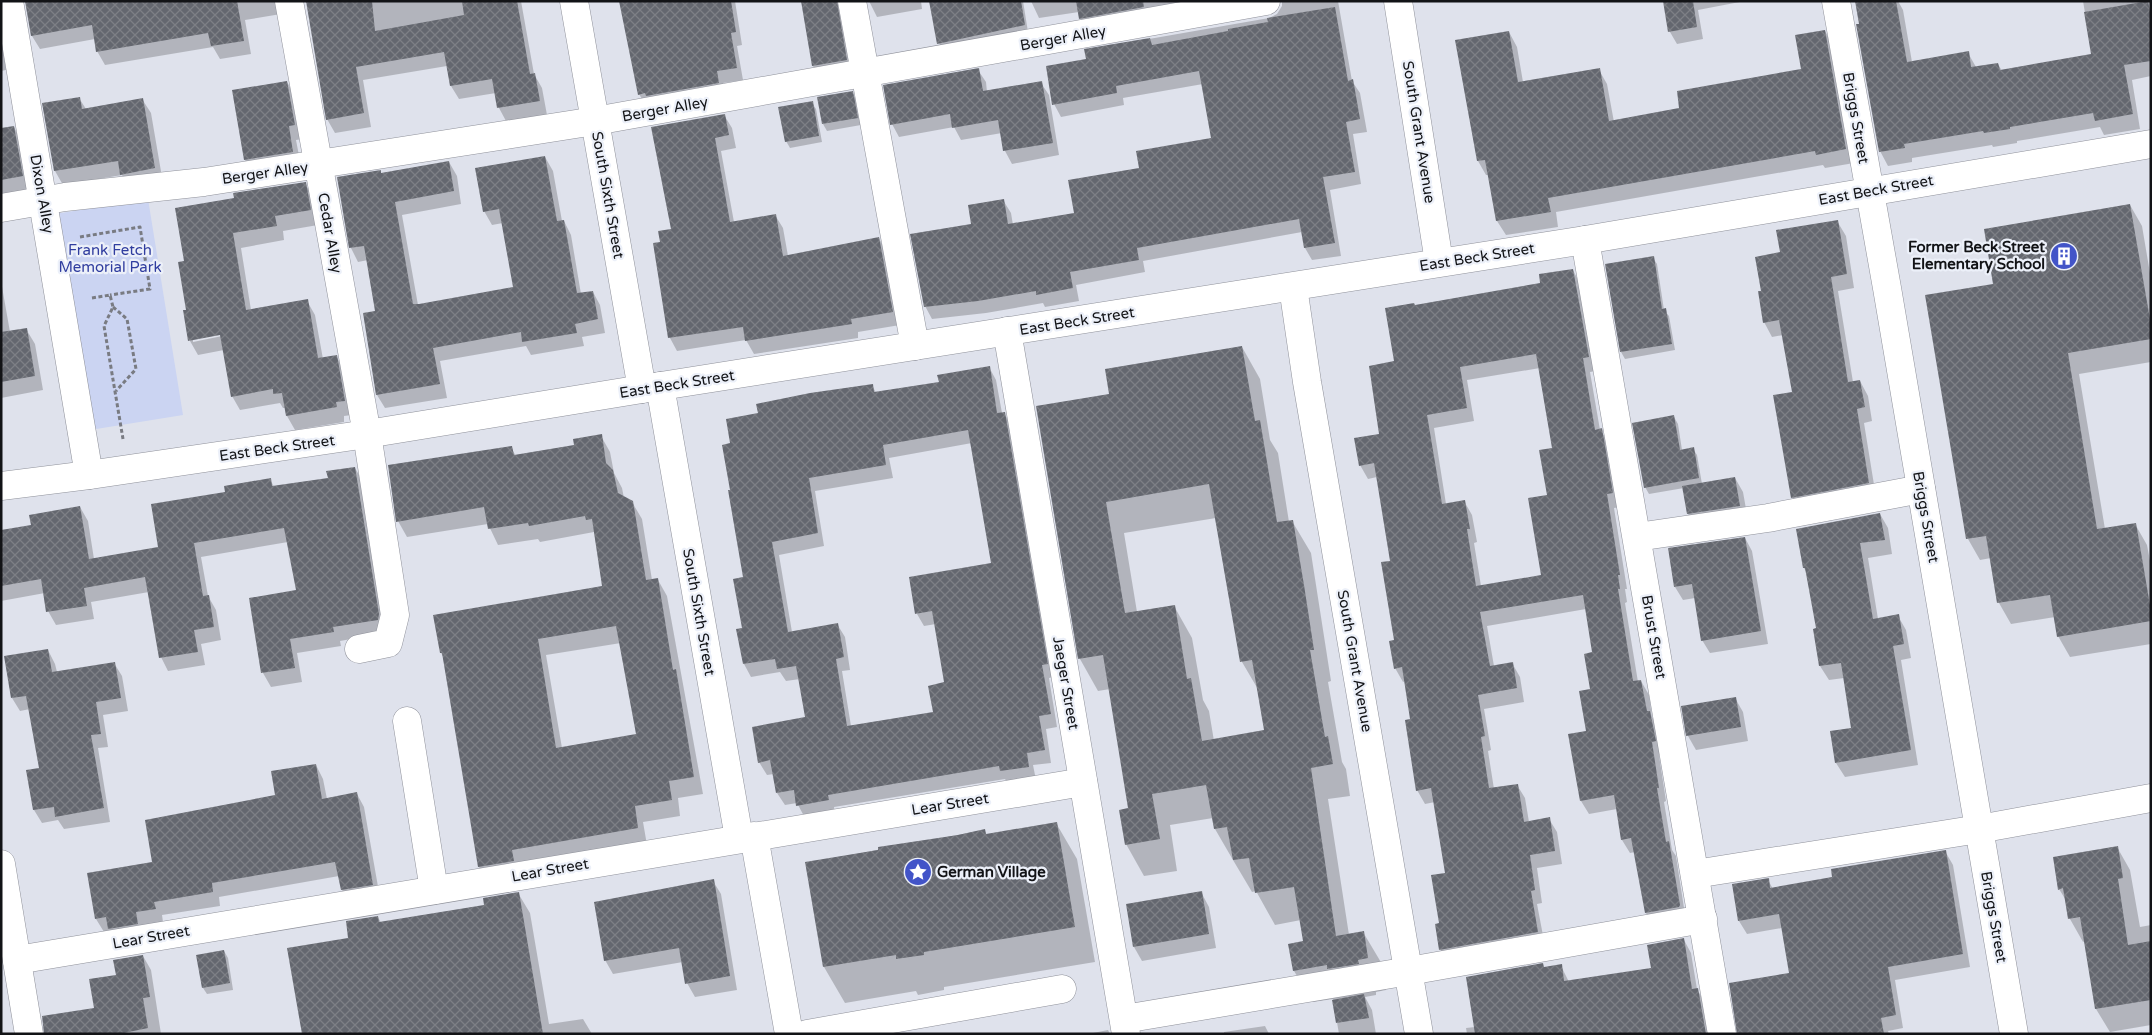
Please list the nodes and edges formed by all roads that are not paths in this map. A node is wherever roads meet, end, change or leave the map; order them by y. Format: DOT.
graph roads {
  1 [pos="9,1"];
  2 [pos="288,1"];
  3 [pos="574,1"];
  4 [pos="852,1"];
  5 [pos="1266,1"];
  6 [pos="1398,1"];
  7 [pos="1836,1"];
  8 [pos="865,73"];
  9 [pos="595,121"];
  10 [pos="2151,144"];
  11 [pos="318,165"];
  12 [pos="1868,192"];
  13 [pos="54,199"];
  14 [pos="1,208"];
  15 [pos="1585,240"];
  16 [pos="1439,262"];
  17 [pos="1294,287"];
  18 [pos="1007,332"];
  19 [pos="914,346"];
  20 [pos="651,387"];
  21 [pos="367,434"];
  22 [pos="89,475"];
  23 [pos="1,486"];
  24 [pos="1921,489"];
  25 [pos="1637,537"];
  26 [pos="358,649"];
  27 [pos="407,721"];
  28 [pos="1084,782"];
  29 [pos="2151,798"];
  30 [pos="1979,828"];
  31 [pos="747,837"];
  32 [pos="1,864"];
  33 [pos="1695,874"];
  34 [pos="434,890"];
  35 [pos="1702,919"];
  36 [pos="17,960"];
  37 [pos="1408,972"];
  38 [pos="1062,989"];
  39 [pos="1125,1026"];
  40 [pos="29,1034"];
  41 [pos="789,1034"];
  42 [pos="807,1034"];
  43 [pos="1419,1034"];
  44 [pos="1722,1034"];
  45 [pos="2014,1034"];
  1 -- 13 [label="street, Dixon Alley"];
  2 -- 11 [label="street, Cedar Alley"];
  3 -- 9 [label="street, South Sixth Street"];
  4 -- 8 [label="street"];
  5 -- 8 [label="street, Berger Alley"];
  6 -- 16 [label="street, South Grant Avenue"];
  7 -- 12 [label="street, Briggs Street"];
  8 -- 9 [label="street, Berger Alley"];
  8 -- 19 [label="street"];
  9 -- 11 [label="street, Berger Alley"];
  9 -- 20 [label="street, South Sixth Street"];
  10 -- 12 [label="street, East Beck Street"];
  11 -- 13 [label="street, Berger Alley"];
  11 -- 21 [label="street, Cedar Alley"];
  12 -- 15 [label="street, East Beck Street"];
  12 -- 24 [label="street, Briggs Street"];
  13 -- 14 [label="street, Berger Alley"];
  13 -- 22 [label="street, Dixon Alley"];
  15 -- 16 [label="street, East Beck Street"];
  15 -- 25 [label="street, Brust Street"];
  16 -- 17 [label="street, East Beck Street"];
  17 -- 18 [label="street, East Beck Street"];
  17 -- 37 [label="street, South Grant Avenue"];
  18 -- 19 [label="street, East Beck Street"];
  18 -- 28 [label="street, Jaeger Street"];
  19 -- 20 [label="street, East Beck Street"];
  20 -- 21 [label="street, East Beck Street"];
  20 -- 31 [label="street, South Sixth Street"];
  21 -- 22 [label="street, East Beck Street"];
  21 -- 26 [label="street, Cedar Alley"];
  22 -- 23 [label="street, East Beck Street"];
  24 -- 25 [label="street"];
  24 -- 30 [label="street, Briggs Street"];
  25 -- 33 [label="street, Brust Street"];
  27 -- 34 [label="street"];
  28 -- 31 [label="street, Lear Street"];
  28 -- 39 [label="street, Jaeger Street"];
  29 -- 30 [label="street"];
  30 -- 33 [label="street"];
  30 -- 45 [label="street, Briggs Street"];
  31 -- 34 [label="street, Lear Street"];
  31 -- 41 [label="street, South Sixth Street"];
  32 -- 36 [label="street"];
  33 -- 35 [label="street, Brust Street"];
  34 -- 36 [label="street, Lear Street"];
  35 -- 37 [label="street"];
  35 -- 44 [label="street, Brust Street"];
  36 -- 40 [label="street"];
  37 -- 39 [label="street"];
  37 -- 43 [label="street, South Grant Avenue"];
  38 -- 42 [label="street"];
}
